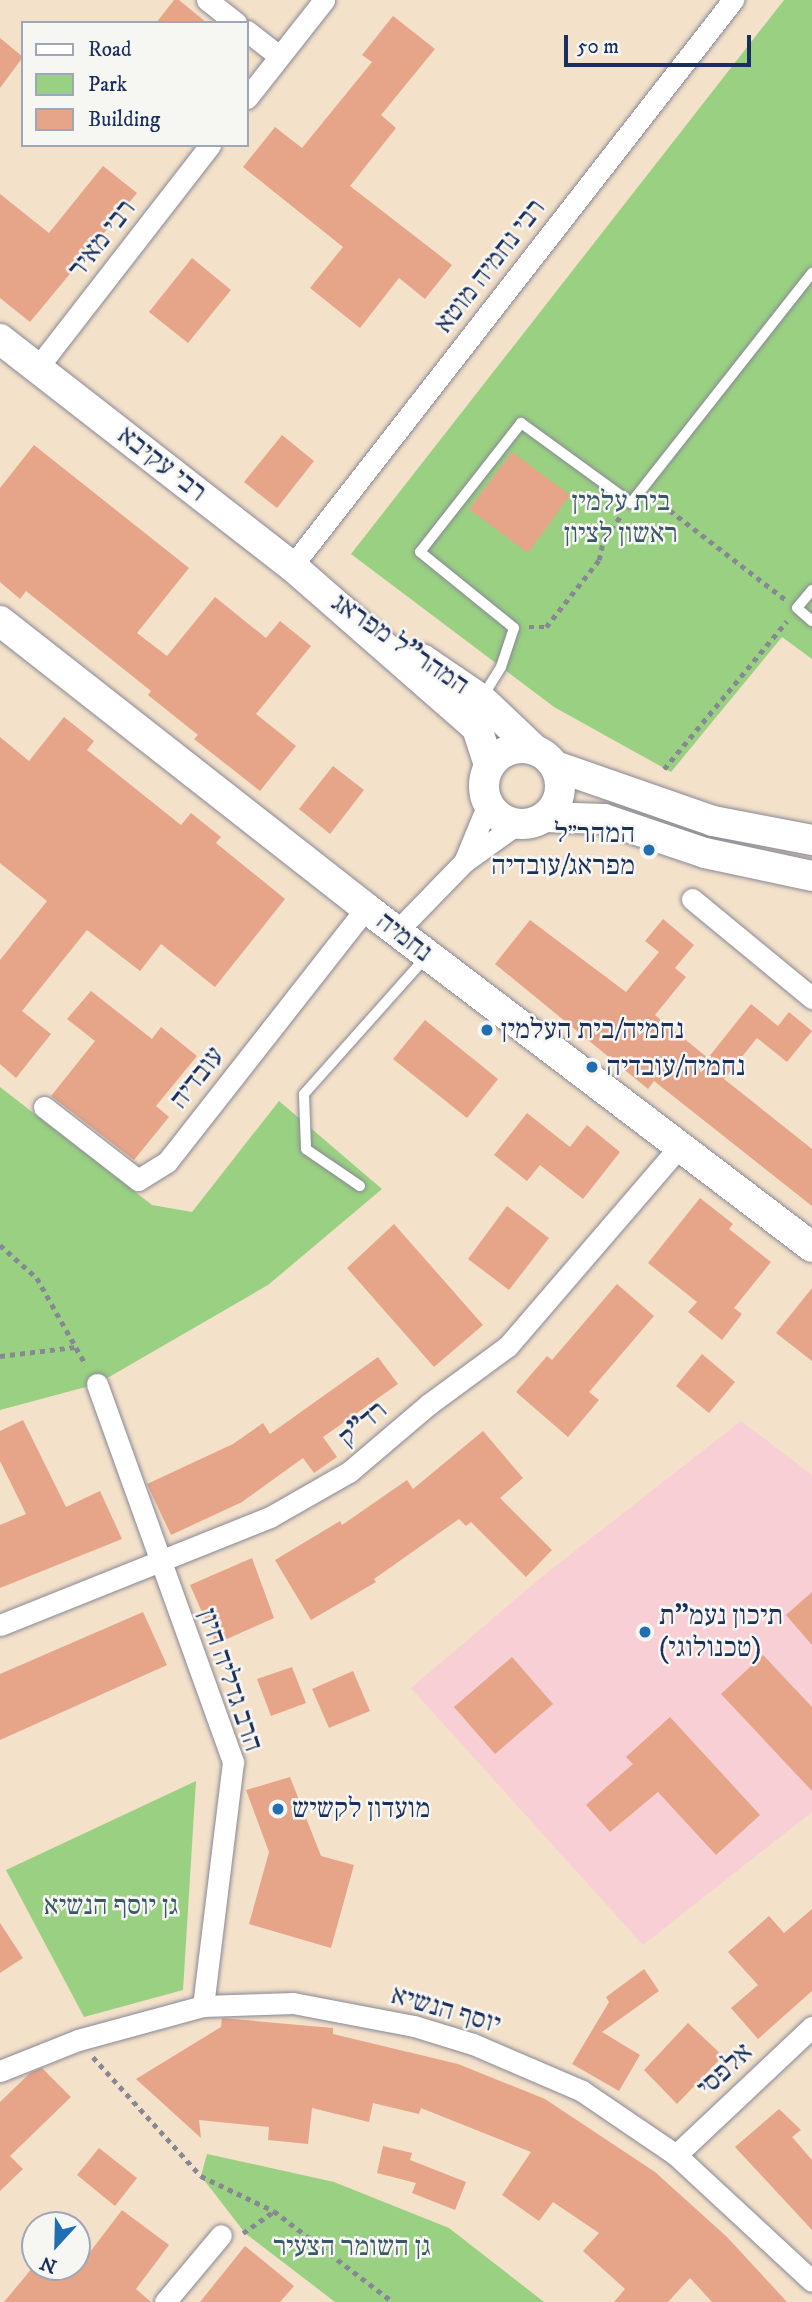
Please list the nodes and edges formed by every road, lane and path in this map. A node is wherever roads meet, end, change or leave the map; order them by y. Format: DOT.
graph roads {
  1 [pos="207,0"];
  2 [pos="324,0"];
  3 [pos="733,0"];
  4 [pos="233,21"];
  5 [pos="248,32"];
  6 [pos="279,56"];
  7 [pos="248,97"];
  8 [pos="208,147"];
  9 [pos="812,273"];
  10 [pos="0,339"];
  11 [pos="38,367"];
  12 [pos="642,489"];
  13 [pos="631,503"];
  14 [pos="292,566"];
  15 [pos="812,590"];
  16 [pos="323,592"];
  17 [pos="797,608"];
  18 [pos="0,621"];
  19 [pos="812,621"];
  20 [pos="514,628"];
  21 [pos="481,699"];
  22 [pos="545,758"];
  23 [pos="489,766"];
  24 [pos="664,769"];
  25 [pos="488,804"];
  26 [pos="531,820"];
  27 [pos="812,840"];
  28 [pos="464,862"];
  29 [pos="812,876"];
  30 [pos="692,899"];
  31 [pos="366,908"];
  32 [pos="397,931"];
  33 [pos="427,956"];
  34 [pos="812,998"];
  35 [pos="44,1107"];
  36 [pos="679,1147"];
  37 [pos="360,1186"];
  38 [pos="0,1245"];
  39 [pos="812,1247"];
  40 [pos="76,1347"];
  41 [pos="0,1356"];
  42 [pos="97,1384"];
  43 [pos="159,1562"];
  44 [pos="0,1625"];
  45 [pos="203,2006"];
  46 [pos="812,2027"];
  47 [pos="78,2040"];
  48 [pos="0,2071"];
  49 [pos="676,2155"];
  50 [pos="274,2211"];
  51 [pos="221,2235"];
  52 [pos="812,2281"];
  53 [pos="165,2302"];
  54 [pos="393,2302"];
  1 -- 4 [label="street"];
  2 -- 6 [label="street"];
  3 -- 14 [label="street, רבי נחמיה מוטא"];
  5 -- 6 [label="street"];
  6 -- 7 [label="street"];
  8 -- 11 [label="street, רבי מאיר"];
  9 -- 12 [label="lane"];
  10 -- 11 [label="street, רבי עקיבא"];
  11 -- 14 [label="street, רבי עקיבא"];
  12 -- 13 [label="lane"];
  12 -- 17 [label="path"];
  13 -- 20 [label="path"];
  13 -- 20 [label="lane"];
  14 -- 16 [label="street, רבי עקיבא"];
  15 -- 17 [label="lane"];
  16 -- 21 [label="street, המהר\"ל מפראג"];
  16 -- 23 [label="street, המהר\"ל מפראג"];
  17 -- 19 [label="lane"];
  17 -- 24 [label="path"];
  18 -- 31 [label="street, נחמיה"];
  20 -- 21 [label="lane"];
  21 -- 22 [label="street, המהר\"ל מפראג"];
  22 -- 23 [label="street"];
  22 -- 26 [label="street"];
  22 -- 27 [label="street, המהר\"ל מפראג"];
  23 -- 25 [label="street"];
  25 -- 26 [label="street"];
  25 -- 28 [label="street"];
  26 -- 28 [label="street"];
  26 -- 29 [label="street"];
  28 -- 32 [label="street"];
  30 -- 34 [label="street"];
  31 -- 32 [label="street, נחמיה"];
  31 -- 35 [label="street, עובדיה"];
  32 -- 33 [label="street, נחמיה"];
  33 -- 36 [label="street, נחמיה"];
  33 -- 37 [label="lane"];
  36 -- 39 [label="street, נחמיה"];
  36 -- 43 [label="street, רד\"ק"];
  38 -- 40 [label="path"];
  40 -- 41 [label="path"];
  40 -- 42 [label="path"];
  42 -- 43 [label="street, הרב גדליה חיון"];
  43 -- 44 [label="street, רד\"ק"];
  43 -- 45 [label="street, הרב גדליה חיון"];
  45 -- 47 [label="street, יוסף הנשיא"];
  45 -- 49 [label="street, יוסף הנשיא"];
  46 -- 49 [label="street, אלפסי"];
  47 -- 48 [label="street, יוסף הנשיא"];
  47 -- 50 [label="path"];
  49 -- 52 [label="street, יוסף הנשיא"];
  50 -- 51 [label="path"];
  50 -- 54 [label="path"];
  51 -- 53 [label="street"];
}
